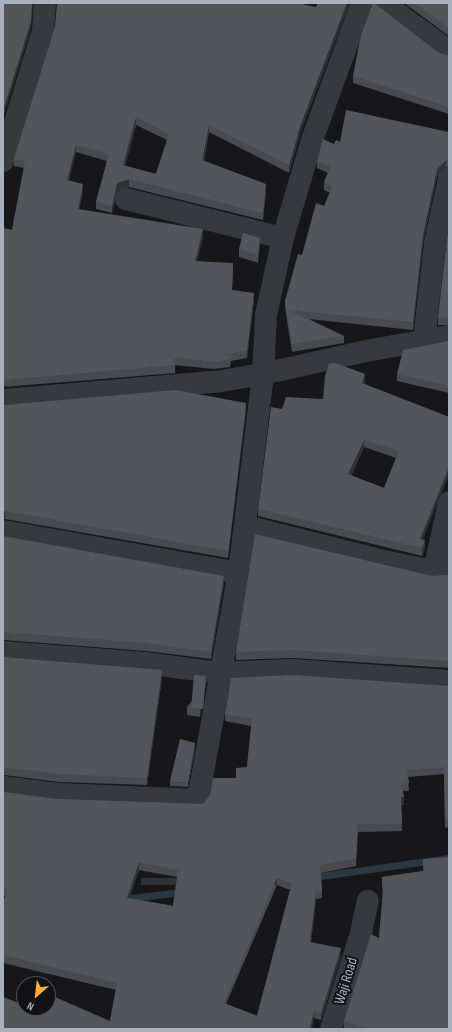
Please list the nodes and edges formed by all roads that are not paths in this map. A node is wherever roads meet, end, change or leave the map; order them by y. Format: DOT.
graph roads {
  1 [pos="45,3"];
  2 [pos="362,3"];
  3 [pos="383,3"];
  4 [pos="449,51"];
  5 [pos="3,161"];
  6 [pos="449,179"];
  7 [pos="126,199"];
  8 [pos="283,238"];
  9 [pos="449,336"];
  10 [pos="424,340"];
  11 [pos="263,374"];
  12 [pos="3,400"];
  13 [pos="449,502"];
  14 [pos="246,526"];
  15 [pos="3,531"];
  16 [pos="441,570"];
  17 [pos="239,573"];
  18 [pos="3,652"];
  19 [pos="220,672"];
  20 [pos="449,681"];
  21 [pos="3,787"];
  22 [pos="368,901"];
  23 [pos="331,1029"];
  1 -- 5 [label="street"];
  2 -- 8 [label="street"];
  3 -- 4 [label="street"];
  6 -- 10 [label="street"];
  7 -- 8 [label="street"];
  8 -- 11 [label="street"];
  9 -- 10 [label="street"];
  10 -- 11 [label="street"];
  11 -- 12 [label="street"];
  11 -- 14 [label="street"];
  13 -- 16 [label="street"];
  14 -- 16 [label="street"];
  14 -- 17 [label="street"];
  15 -- 17 [label="street"];
  17 -- 19 [label="street"];
  18 -- 19 [label="street"];
  19 -- 20 [label="street"];
  19 -- 21 [label="street"];
  22 -- 23 [label="street, Waji Road"];
}
